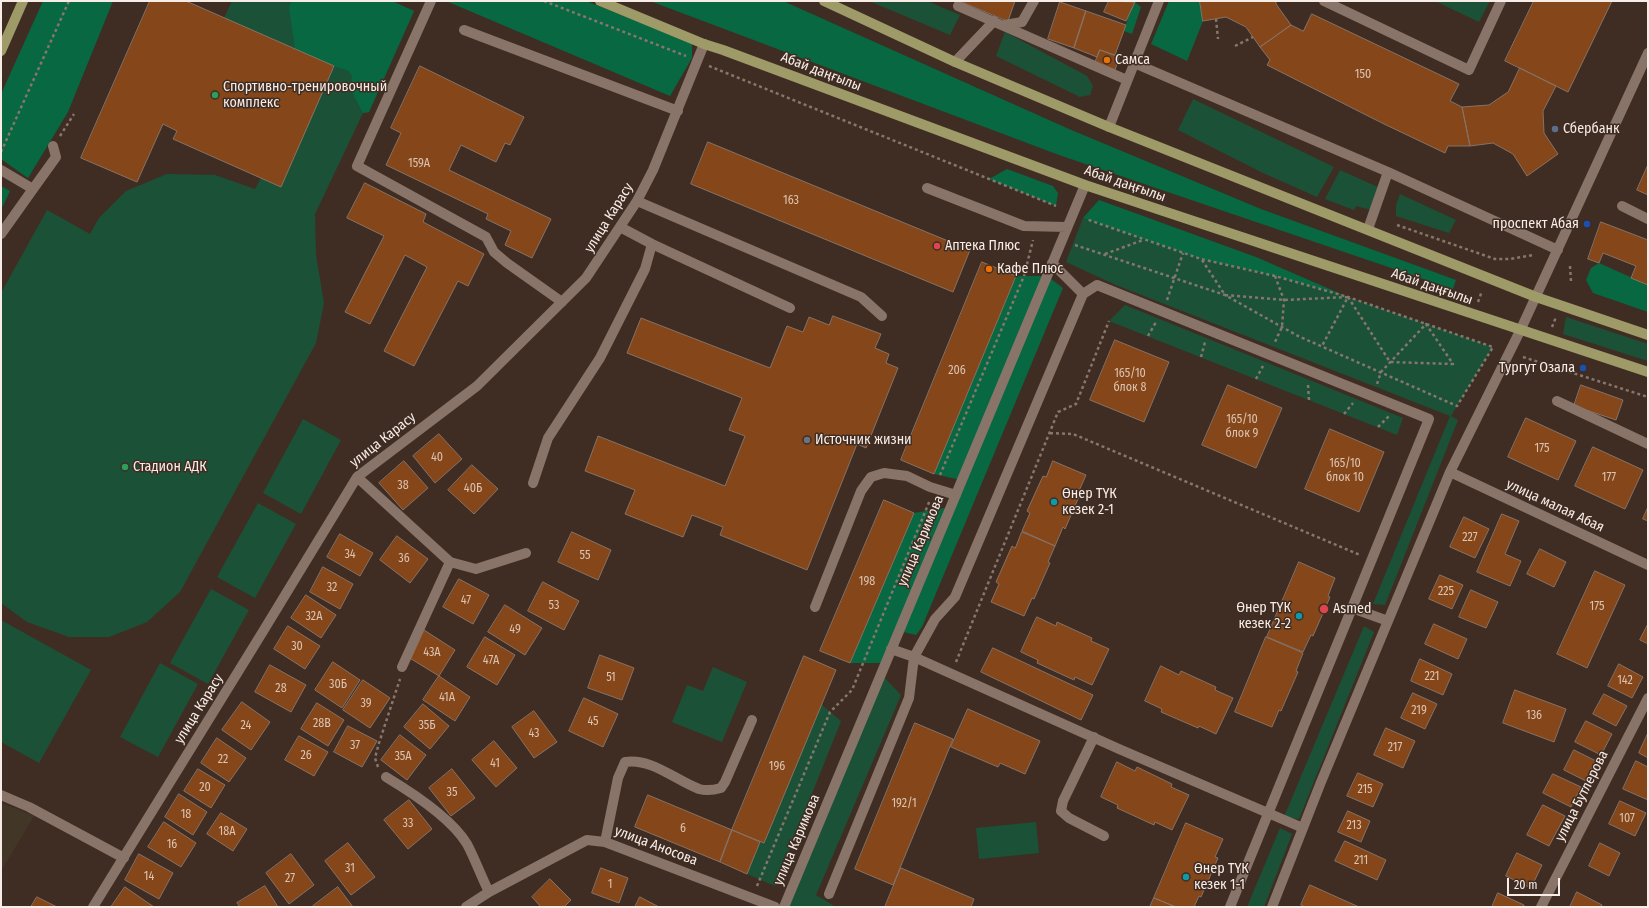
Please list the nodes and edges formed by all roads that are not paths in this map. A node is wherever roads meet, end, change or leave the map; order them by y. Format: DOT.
graph roads {
  1 [pos="23,1"];
  2 [pos="431,1"];
  3 [pos="600,1"];
  4 [pos="824,1"];
  5 [pos="1034,1"];
  6 [pos="1157,1"];
  7 [pos="1324,1"];
  8 [pos="1501,1"];
  9 [pos="958,6"];
  10 [pos="994,21"];
  11 [pos="1004,25"];
  12 [pos="464,30"];
  13 [pos="704,44"];
  14 [pos="1,51"];
  15 [pos="1648,53"];
  16 [pos="956,62"];
  17 [pos="1134,63"];
  18 [pos="1127,80"];
  19 [pos="678,111"];
  20 [pos="1109,127"];
  21 [pos="53,146"];
  22 [pos="1,170"];
  23 [pos="1388,172"];
  24 [pos="1085,185"];
  25 [pos="927,188"];
  26 [pos="33,189"];
  27 [pos="637,202"];
  28 [pos="1622,206"];
  29 [pos="1648,218"];
  30 [pos="620,227"];
  31 [pos="1067,227"];
  32 [pos="1368,229"];
  33 [pos="1,234"];
  34 [pos="652,244"];
  35 [pos="1558,250"];
  36 [pos="1052,263"];
  37 [pos="1083,294"];
  38 [pos="1536,297"];
  39 [pos="562,302"];
  40 [pos="790,308"];
  41 [pos="882,316"];
  42 [pos="1520,331"];
  43 [pos="1648,335"];
  44 [pos="1648,372"];
  45 [pos="1557,401"];
  46 [pos="1648,444"];
  47 [pos="1450,472"];
  48 [pos="357,477"];
  49 [pos="533,483"];
  50 [pos="956,495"];
  51 [pos="526,553"];
  52 [pos="450,562"];
  53 [pos="1648,565"];
  54 [pos="815,607"];
  55 [pos="1352,608"];
  56 [pos="1388,621"];
  57 [pos="891,649"];
  58 [pos="914,657"];
  59 [pos="402,668"];
  60 [pos="1648,698"];
  61 [pos="752,720"];
  62 [pos="1094,737"];
  63 [pos="386,777"];
  64 [pos="1,795"];
  65 [pos="1268,814"];
  66 [pos="1303,828"];
  67 [pos="1104,836"];
  68 [pos="606,842"];
  69 [pos="124,858"];
  70 [pos="489,892"];
  71 [pos="829,894"];
  72 [pos="94,907"];
  73 [pos="466,907"];
  74 [pos="775,907"];
  75 [pos="784,907"];
  76 [pos="1230,907"];
  77 [pos="1272,907"];
  78 [pos="1541,907"];
  1 -- 14 [label="main road"];
  2 -- 39 [label="street"];
  3 -- 13 [label="main road, Абай даңғылы"];
  4 -- 16 [label="main road, Абай даңғылы"];
  5 -- 11 [label="street"];
  6 -- 17 [label="street"];
  7 -- 8 [label="street"];
  9 -- 10 [label="street"];
  10 -- 11 [label="street"];
  10 -- 16 [label="street"];
  11 -- 18 [label="street"];
  12 -- 19 [label="street"];
  13 -- 19 [label="street, улица Карасу"];
  13 -- 24 [label="main road, Абай даңғылы"];
  15 -- 35 [label="street"];
  16 -- 20 [label="main road, Абай даңғылы"];
  17 -- 18 [label="street"];
  17 -- 23 [label="street"];
  18 -- 20 [label="street"];
  19 -- 27 [label="street, улица Карасу"];
  20 -- 32 [label="main road, Абай даңғылы"];
  21 -- 26 [label="street"];
  22 -- 26 [label="street"];
  23 -- 32 [label="street"];
  23 -- 35 [label="street"];
  24 -- 31 [label="street, улица Каримова"];
  24 -- 42 [label="main road, Абай даңғылы"];
  25 -- 31 [label="street"];
  26 -- 33 [label="street"];
  27 -- 30 [label="street, улица Карасу"];
  27 -- 41 [label="street"];
  28 -- 29 [label="street"];
  30 -- 34 [label="street"];
  30 -- 39 [label="street, улица Карасу"];
  31 -- 36 [label="street, улица Каримова"];
  32 -- 38 [label="main road, Абай даңғылы"];
  34 -- 40 [label="street"];
  34 -- 49 [label="street"];
  35 -- 38 [label="street"];
  36 -- 37 [label="street"];
  36 -- 50 [label="street, улица Каримова"];
  37 -- 55 [label="street"];
  37 -- 58 [label="street"];
  38 -- 42 [label="street"];
  38 -- 43 [label="main road, Абай даңғылы"];
  39 -- 48 [label="street, улица Карасу"];
  42 -- 44 [label="main road, Абай даңғылы"];
  42 -- 47 [label="street"];
  45 -- 46 [label="street"];
  47 -- 53 [label="street, улица малая Абая"];
  47 -- 56 [label="street"];
  48 -- 52 [label="street"];
  48 -- 69 [label="street, улица Карасу"];
  50 -- 54 [label="street"];
  50 -- 57 [label="street, улица Каримова"];
  51 -- 52 [label="street"];
  52 -- 59 [label="street"];
  55 -- 56 [label="street"];
  55 -- 65 [label="street"];
  56 -- 66 [label="street"];
  57 -- 58 [label="street"];
  57 -- 75 [label="street, улица Каримова"];
  58 -- 62 [label="street"];
  58 -- 71 [label="street"];
  60 -- 78 [label="street, улица Бутлерова"];
  61 -- 68 [label="street"];
  62 -- 65 [label="street"];
  62 -- 67 [label="street"];
  63 -- 70 [label="street"];
  64 -- 69 [label="street"];
  65 -- 66 [label="street"];
  65 -- 76 [label="street"];
  66 -- 77 [label="street"];
  68 -- 70 [label="street, улица Аносова"];
  68 -- 74 [label="street, улица Аносова"];
  69 -- 72 [label="street, улица Карасу"];
  70 -- 73 [label="street, улица Аносова"];
}
